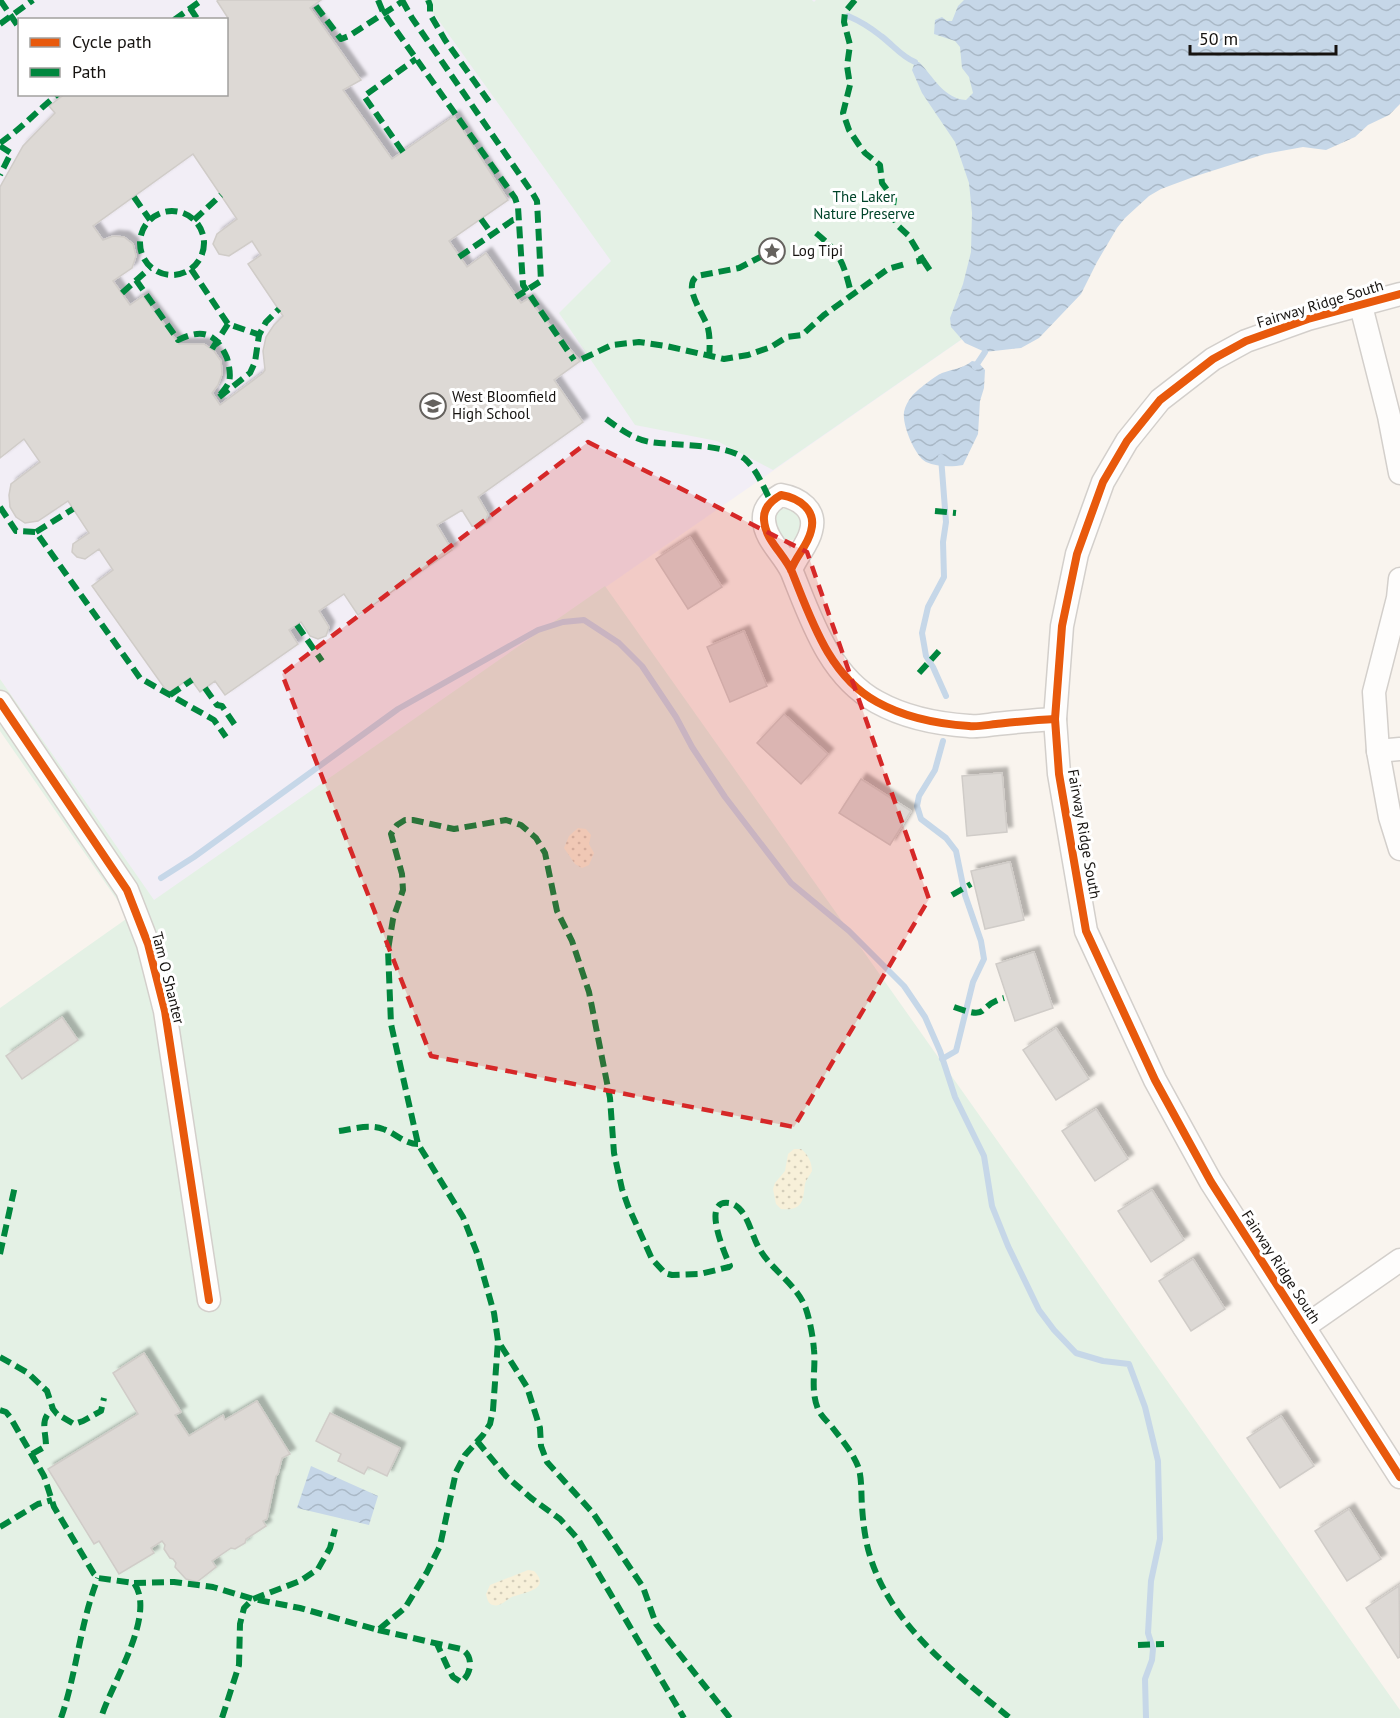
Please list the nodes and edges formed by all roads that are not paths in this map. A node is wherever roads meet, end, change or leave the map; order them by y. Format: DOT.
graph roads {
  1 [pos="1400,294"];
  2 [pos="1361,306"];
  3 [pos="1400,473"];
  4 [pos="791,570"];
  5 [pos="1400,579"];
  6 [pos="0,702"];
  7 [pos="1055,719"];
  8 [pos="1389,750"];
  9 [pos="1400,849"];
  10 [pos="1400,1260"];
  11 [pos="209,1300"];
  12 [pos="1304,1327"];
  13 [pos="1400,1477"];
  1 -- 2 [label="street, Fairway Ridge South"];
  2 -- 3 [label="street"];
  2 -- 7 [label="street, Fairway Ridge South"];
  4 -- 7 [label="street"];
  5 -- 8 [label="street"];
  6 -- 11 [label="street, Tam O Shanter"];
  7 -- 12 [label="street, Fairway Ridge South"];
  8 -- 9 [label="street"];
  10 -- 12 [label="street"];
  12 -- 13 [label="street, Fairway Ridge South"];
}
